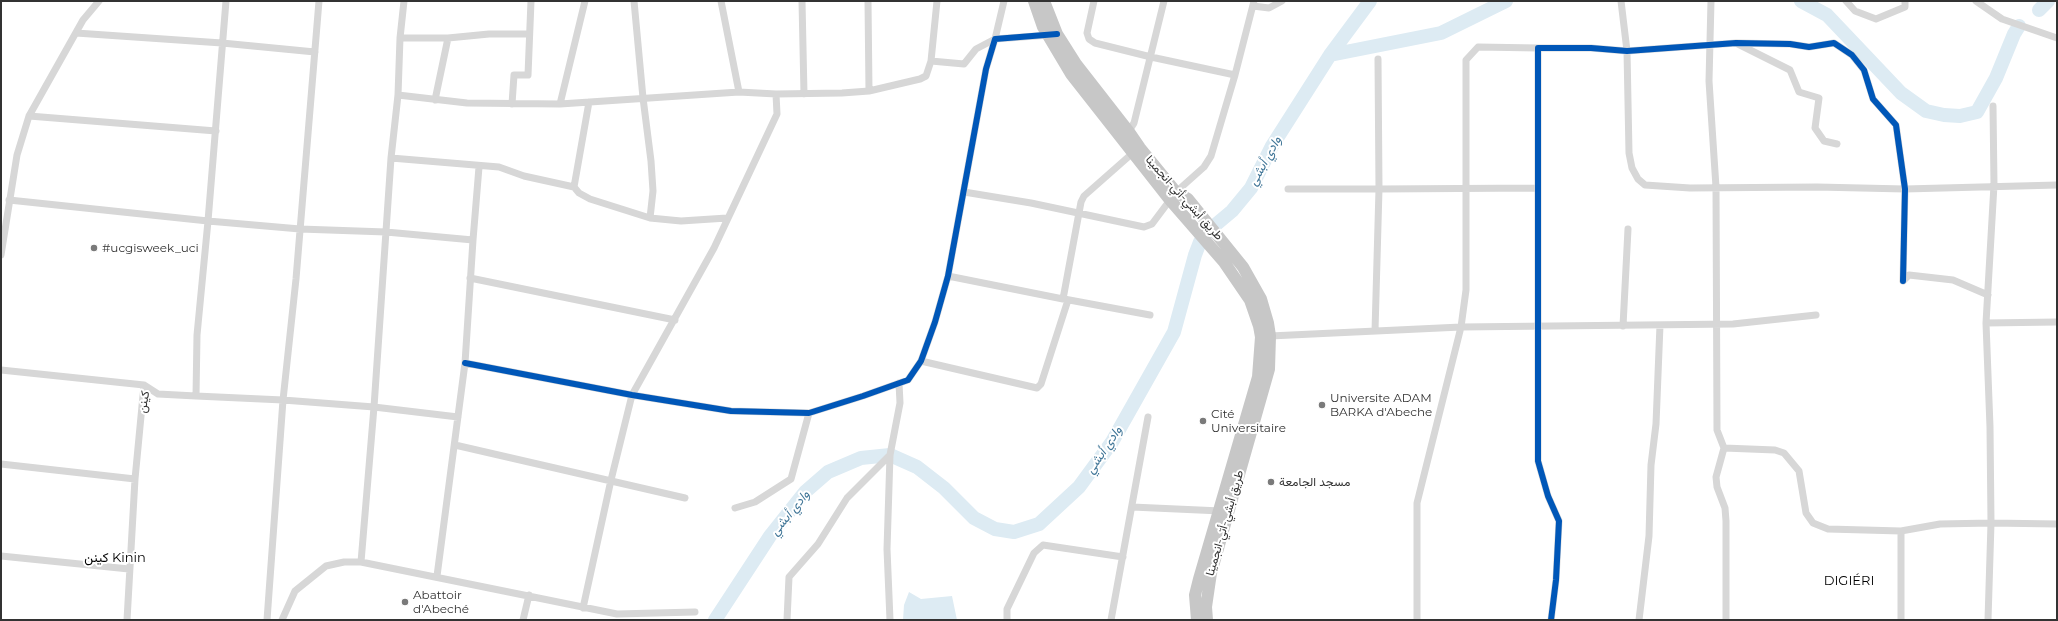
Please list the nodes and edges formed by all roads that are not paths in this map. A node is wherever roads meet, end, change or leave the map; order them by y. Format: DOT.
graph roads {
  1 [pos="99,1"];
  2 [pos="226,1"];
  3 [pos="319,1"];
  4 [pos="404,1"];
  5 [pos="531,1"];
  6 [pos="585,1"];
  7 [pos="634,1"];
  8 [pos="721,1"];
  9 [pos="802,1"];
  10 [pos="868,1"];
  11 [pos="937,1"];
  12 [pos="1004,1"];
  13 [pos="1034,1"];
  14 [pos="1044,1"];
  15 [pos="1094,1"];
  16 [pos="1164,1"];
  17 [pos="1282,1"];
  18 [pos="1621,1"];
  19 [pos="1711,1"];
  20 [pos="1846,1"];
  21 [pos="1905,1"];
  22 [pos="1976,1"];
  23 [pos="1987,1"];
  24 [pos="1253,4"];
  25 [pos="1986,9"];
  26 [pos="76,33"];
  27 [pos="529,34"];
  28 [pos="1052,34"];
  29 [pos="400,38"];
  30 [pos="448,38"];
  31 [pos="2057,38"];
  32 [pos="995,39"];
  33 [pos="222,43"];
  34 [pos="1736,43"];
  35 [pos="1710,46"];
  36 [pos="1538,48"];
  37 [pos="1627,51"];
  38 [pos="315,52"];
  39 [pos="1151,57"];
  40 [pos="1378,59"];
  41 [pos="931,61"];
  42 [pos="1235,75"];
  43 [pos="869,91"];
  44 [pos="739,92"];
  45 [pos="776,94"];
  46 [pos="804,94"];
  47 [pos="398,95"];
  48 [pos="643,98"];
  49 [pos="435,100"];
  50 [pos="590,102"];
  51 [pos="512,104"];
  52 [pos="560,104"];
  53 [pos="1993,106"];
  54 [pos="29,116"];
  55 [pos="216,131"];
  56 [pos="1126,135"];
  57 [pos="1837,144"];
  58 [pos="1136,151"];
  59 [pos="391,158"];
  60 [pos="479,166"];
  61 [pos="1994,185"];
  62 [pos="2057,185"];
  63 [pos="1716,186"];
  64 [pos="574,187"];
  65 [pos="1379,188"];
  66 [pos="1465,188"];
  67 [pos="1538,188"];
  68 [pos="1288,189"];
  69 [pos="1905,189"];
  70 [pos="964,192"];
  71 [pos="9,200"];
  72 [pos="1175,200"];
  73 [pos="1079,214"];
  74 [pos="650,218"];
  75 [pos="727,218"];
  76 [pos="208,221"];
  77 [pos="300,229"];
  78 [pos="1628,229"];
  79 [pos="386,232"];
  80 [pos="473,240"];
  81 [pos="1,255"];
  82 [pos="1228,258"];
  83 [pos="1238,271"];
  84 [pos="948,276"];
  85 [pos="470,278"];
  86 [pos="1988,295"];
  87 [pos="1066,300"];
  88 [pos="1150,315"];
  89 [pos="1816,315"];
  90 [pos="675,320"];
  91 [pos="2057,322"];
  92 [pos="1986,323"];
  93 [pos="1716,324"];
  94 [pos="1660,325"];
  95 [pos="1538,326"];
  96 [pos="1623,326"];
  97 [pos="1461,327"];
  98 [pos="1375,331"];
  99 [pos="1270,336"];
  100 [pos="921,361"];
  101 [pos="464,363"];
  102 [pos="1,370"];
  103 [pos="899,383"];
  104 [pos="144,385"];
  105 [pos="632,395"];
  106 [pos="196,396"];
  107 [pos="283,400"];
  108 [pos="374,407"];
  109 [pos="809,413"];
  110 [pos="458,417"];
  111 [pos="1148,418"];
  112 [pos="455,445"];
  113 [pos="1724,448"];
  114 [pos="890,455"];
  115 [pos="1,464"];
  116 [pos="135,479"];
  117 [pos="611,480"];
  118 [pos="685,498"];
  119 [pos="1132,507"];
  120 [pos="735,508"];
  121 [pos="1223,511"];
  122 [pos="1991,523"];
  123 [pos="2057,524"];
  124 [pos="1901,531"];
  125 [pos="1,556"];
  126 [pos="1122,556"];
  127 [pos="361,562"];
  128 [pos="129,569"];
  129 [pos="437,576"];
  130 [pos="529,596"];
  131 [pos="583,608"];
  132 [pos="695,612"];
  133 [pos="127,620"];
  134 [pos="267,620"];
  135 [pos="282,620"];
  136 [pos="523,620"];
  137 [pos="787,620"];
  138 [pos="890,620"];
  139 [pos="1007,620"];
  140 [pos="1111,620"];
  141 [pos="1197,620"];
  142 [pos="1207,620"];
  143 [pos="1418,620"];
  144 [pos="1551,620"];
  145 [pos="1639,620"];
  146 [pos="1726,620"];
  147 [pos="1901,620"];
  148 [pos="1988,620"];
  1 -- 26 [label="street"];
  2 -- 33 [label="street"];
  3 -- 38 [label="street"];
  4 -- 29 [label="street"];
  5 -- 27 [label="street"];
  6 -- 52 [label="street"];
  7 -- 48 [label="street"];
  8 -- 44 [label="street"];
  9 -- 46 [label="street"];
  10 -- 43 [label="street"];
  11 -- 41 [label="street"];
  12 -- 32 [label="street"];
  13 -- 28 [label="highway"];
  14 -- 28 [label="highway"];
  15 -- 39 [label="street"];
  16 -- 39 [label="street"];
  17 -- 24 [label="street"];
  18 -- 37 [label="street"];
  19 -- 35 [label="street"];
  20 -- 21 [label="street"];
  22 -- 25 [label="street"];
  23 -- 25 [label="street"];
  24 -- 42 [label="street"];
  25 -- 31 [label="street"];
  26 -- 33 [label="street"];
  26 -- 54 [label="street"];
  27 -- 30 [label="street"];
  27 -- 51 [label="street"];
  28 -- 32 [label="street"];
  28 -- 56 [label="highway"];
  29 -- 30 [label="street"];
  29 -- 47 [label="street"];
  30 -- 49 [label="street"];
  32 -- 41 [label="street"];
  32 -- 70 [label="street"];
  33 -- 38 [label="street"];
  33 -- 55 [label="street"];
  34 -- 35 [label="street"];
  34 -- 57 [label="street"];
  34 -- 69 [label="street"];
  35 -- 37 [label="street"];
  35 -- 63 [label="street"];
  36 -- 37 [label="street"];
  36 -- 66 [label="street"];
  36 -- 67 [label="street"];
  37 -- 63 [label="street"];
  38 -- 77 [label="street"];
  39 -- 42 [label="street"];
  39 -- 56 [label="street"];
  40 -- 65 [label="street"];
  41 -- 43 [label="street"];
  42 -- 72 [label="street"];
  43 -- 46 [label="street"];
  44 -- 45 [label="street"];
  44 -- 48 [label="street"];
  45 -- 46 [label="street"];
  45 -- 75 [label="street"];
  47 -- 49 [label="street"];
  47 -- 59 [label="street"];
  48 -- 50 [label="street"];
  48 -- 74 [label="street"];
  49 -- 51 [label="street"];
  50 -- 52 [label="street"];
  50 -- 64 [label="street"];
  51 -- 52 [label="street"];
  53 -- 61 [label="street"];
  54 -- 55 [label="street"];
  54 -- 71 [label="street"];
  55 -- 76 [label="street"];
  56 -- 58 [label="highway"];
  58 -- 72 [label="highway"];
  58 -- 73 [label="street"];
  59 -- 60 [label="street"];
  59 -- 79 [label="street"];
  60 -- 64 [label="street"];
  60 -- 80 [label="street"];
  61 -- 62 [label="street"];
  61 -- 69 [label="street"];
  61 -- 86 [label="street"];
  63 -- 69 [label="street"];
  63 -- 93 [label="street"];
  64 -- 74 [label="street"];
  65 -- 66 [label="street"];
  65 -- 68 [label="street"];
  65 -- 98 [label="street"];
  66 -- 67 [label="street"];
  66 -- 97 [label="street"];
  67 -- 95 [label="street"];
  69 -- 86 [label="street"];
  70 -- 73 [label="street"];
  70 -- 84 [label="street"];
  71 -- 76 [label="street"];
  71 -- 81 [label="street"];
  72 -- 73 [label="street"];
  72 -- 82 [label="highway"];
  72 -- 82 [label="highway, طريق أبشي-أتي-انجمينا"];
  73 -- 87 [label="street"];
  74 -- 75 [label="street"];
  75 -- 90 [label="street"];
  76 -- 77 [label="street"];
  76 -- 106 [label="street"];
  77 -- 79 [label="street"];
  77 -- 107 [label="street"];
  78 -- 96 [label="street"];
  79 -- 80 [label="street"];
  79 -- 108 [label="street"];
  80 -- 85 [label="street"];
  82 -- 83 [label="highway"];
  83 -- 99 [label="highway, طريق أبشي-أتي-انجمينا"];
  83 -- 121 [label="highway"];
  84 -- 87 [label="street"];
  84 -- 100 [label="street"];
  85 -- 90 [label="street"];
  85 -- 101 [label="street"];
  86 -- 92 [label="street"];
  87 -- 88 [label="street"];
  87 -- 100 [label="street"];
  89 -- 93 [label="street"];
  90 -- 105 [label="street"];
  91 -- 92 [label="street"];
  92 -- 122 [label="street"];
  93 -- 94 [label="street"];
  93 -- 113 [label="street"];
  94 -- 96 [label="street"];
  94 -- 145 [label="street"];
  95 -- 96 [label="street"];
  95 -- 97 [label="street"];
  95 -- 144 [label="street"];
  97 -- 98 [label="street"];
  97 -- 143 [label="street"];
  98 -- 99 [label="street"];
  99 -- 121 [label="highway, طريق أبشي-أتي-انجمينا"];
  100 -- 103 [label="street"];
  101 -- 105 [label="street"];
  101 -- 110 [label="street"];
  102 -- 104 [label="street"];
  103 -- 109 [label="street"];
  103 -- 114 [label="street"];
  104 -- 106 [label="street, كينن"];
  104 -- 116 [label="street, كينن"];
  105 -- 109 [label="street"];
  105 -- 117 [label="street"];
  106 -- 107 [label="street, كينن"];
  107 -- 108 [label="street, كينن"];
  107 -- 134 [label="street"];
  108 -- 110 [label="street, كينن"];
  108 -- 127 [label="street"];
  109 -- 120 [label="street"];
  110 -- 112 [label="street"];
  111 -- 119 [label="street"];
  112 -- 117 [label="street"];
  112 -- 129 [label="street"];
  113 -- 124 [label="street"];
  113 -- 146 [label="street"];
  114 -- 137 [label="street"];
  114 -- 138 [label="street"];
  115 -- 116 [label="street"];
  116 -- 128 [label="street, كينن"];
  117 -- 118 [label="street"];
  117 -- 131 [label="street"];
  119 -- 121 [label="street"];
  119 -- 126 [label="street"];
  121 -- 141 [label="highway"];
  121 -- 142 [label="highway, طريق أبشي-أتي-انجمينا"];
  122 -- 123 [label="street"];
  122 -- 124 [label="street"];
  122 -- 148 [label="street"];
  124 -- 147 [label="street"];
  125 -- 128 [label="street"];
  126 -- 139 [label="street"];
  126 -- 140 [label="street"];
  127 -- 129 [label="street"];
  127 -- 135 [label="street"];
  128 -- 133 [label="street, كينن"];
  129 -- 130 [label="street"];
  130 -- 131 [label="street"];
  130 -- 136 [label="street"];
  131 -- 132 [label="street"];
}
